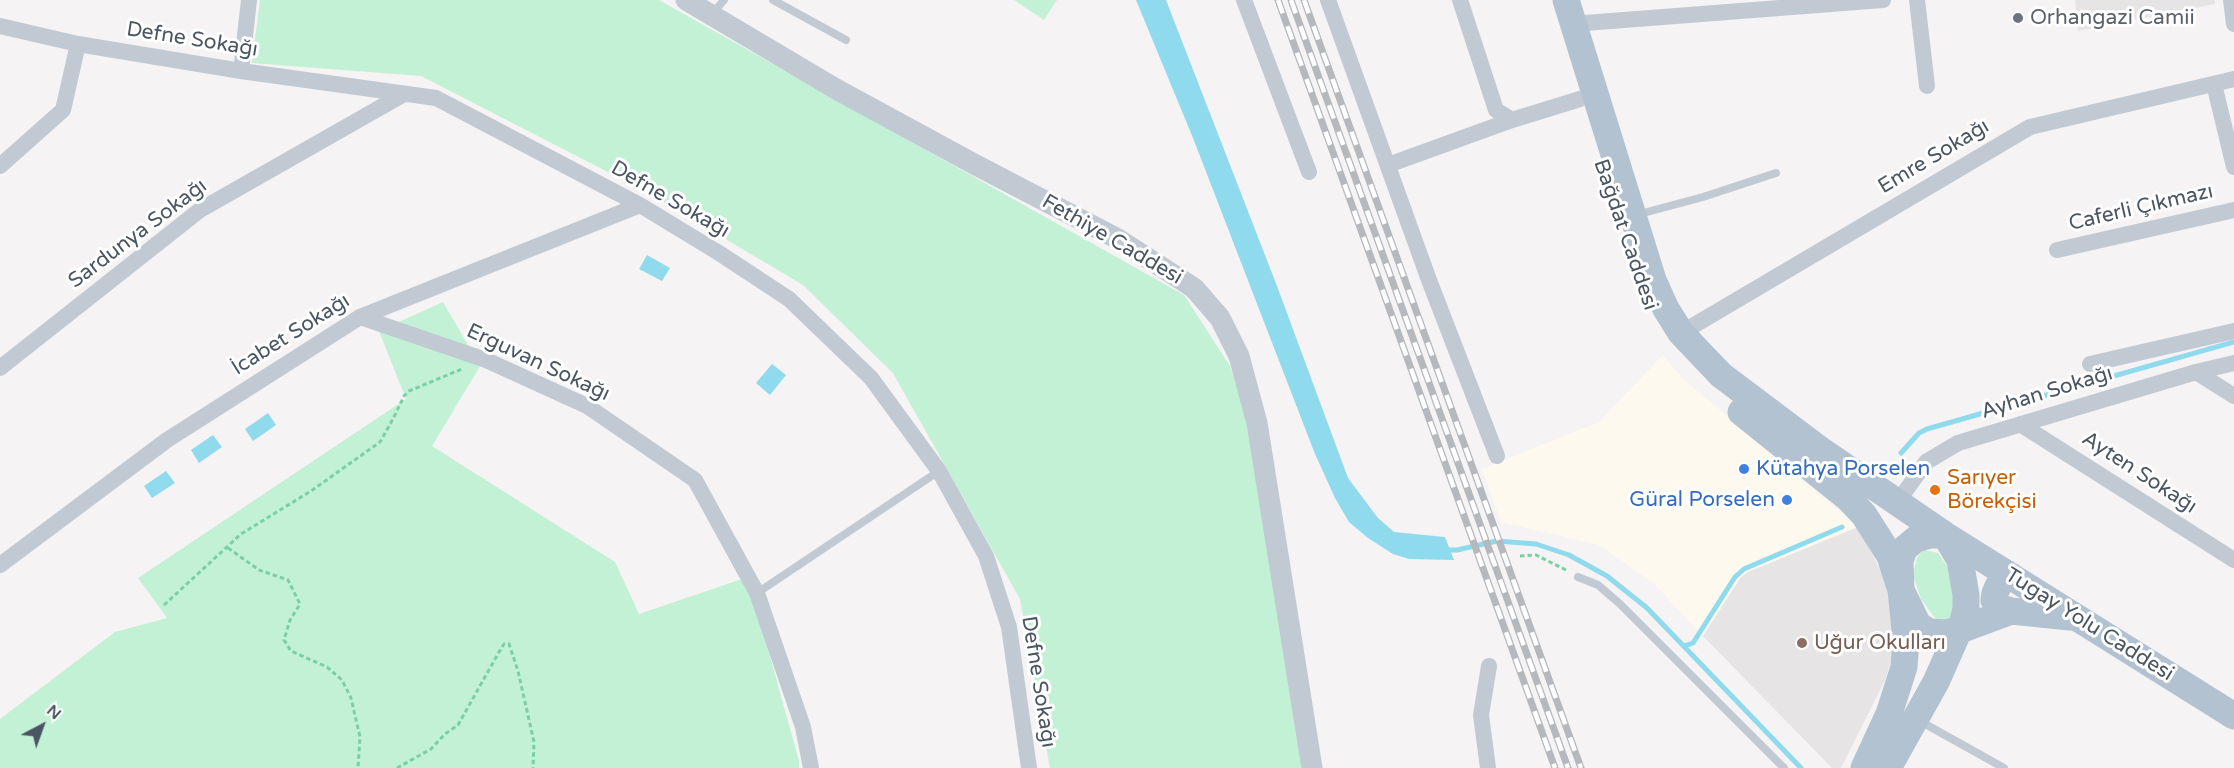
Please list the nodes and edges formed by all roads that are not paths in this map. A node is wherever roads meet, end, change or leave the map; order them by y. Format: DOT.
graph roads {
  1 [pos="249,0"];
  2 [pos="686,0"];
  3 [pos="773,0"];
  4 [pos="1244,0"];
  5 [pos="1328,0"];
  6 [pos="1460,0"];
  7 [pos="1550,0"];
  8 [pos="1884,0"];
  9 [pos="1917,0"];
  10 [pos="2231,0"];
  11 [pos="718,7"];
  12 [pos="1569,12"];
  13 [pos="2234,24"];
  14 [pos="0,26"];
  15 [pos="846,40"];
  16 [pos="78,44"];
  17 [pos="241,71"];
  18 [pos="2234,79"];
  19 [pos="2214,84"];
  20 [pos="1927,86"];
  21 [pos="404,94"];
  22 [pos="1580,99"];
  23 [pos="1512,120"];
  24 [pos="1388,165"];
  25 [pos="0,166"];
  26 [pos="2234,166"];
  27 [pos="1309,172"];
  28 [pos="1776,173"];
  29 [pos="640,205"];
  30 [pos="2234,210"];
  31 [pos="1633,216"];
  32 [pos="2057,250"];
  33 [pos="360,317"];
  34 [pos="2234,331"];
  35 [pos="1681,333"];
  36 [pos="2234,363"];
  37 [pos="2090,364"];
  38 [pos="0,368"];
  39 [pos="2196,372"];
  40 [pos="2234,396"];
  41 [pos="2020,424"];
  42 [pos="1497,456"];
  43 [pos="939,471"];
  44 [pos="1897,503"];
  45 [pos="1945,535"];
  46 [pos="2234,560"];
  47 [pos="0,565"];
  48 [pos="2011,576"];
  49 [pos="1578,577"];
  50 [pos="1901,590"];
  51 [pos="757,593"];
  52 [pos="2011,611"];
  53 [pos="2077,618"];
  54 [pos="1960,630"];
  55 [pos="1489,666"];
  56 [pos="1936,682"];
  57 [pos="2234,715"];
  58 [pos="1915,719"];
  59 [pos="1879,762"];
  60 [pos="811,768"];
  61 [pos="1029,768"];
  62 [pos="1312,768"];
  63 [pos="1488,768"];
  64 [pos="1784,768"];
  65 [pos="2004,768"];
  1 -- 17 [label="street"];
  2 -- 11 [label="street, Fethiye Caddesi"];
  3 -- 15 [label="lane"];
  4 -- 27 [label="street"];
  5 -- 24 [label="street"];
  6 -- 23 [label="street"];
  7 -- 22 [label="main road, Bağdat Caddesi"];
  8 -- 12 [label="street"];
  9 -- 20 [label="street"];
  10 -- 13 [label="street"];
  11 -- 62 [label="street, Fethiye Caddesi"];
  12 -- 31 [label="main road, Bağdat Caddesi"];
  14 -- 16 [label="street, Defne Sokağı"];
  16 -- 17 [label="street, Defne Sokağı"];
  16 -- 25 [label="street"];
  17 -- 21 [label="street, Defne Sokağı"];
  18 -- 19 [label="street, Emre Sokağı"];
  19 -- 26 [label="street"];
  19 -- 35 [label="street, Emre Sokağı"];
  21 -- 29 [label="street, Defne Sokağı"];
  21 -- 38 [label="street, Sardunya Sokağı"];
  22 -- 23 [label="street"];
  22 -- 50 [label="main road, Bağdat Caddesi"];
  23 -- 24 [label="street"];
  24 -- 42 [label="street"];
  28 -- 31 [label="lane"];
  29 -- 33 [label="street, İcabet Sokağı"];
  29 -- 43 [label="street, Defne Sokağı"];
  30 -- 32 [label="street, Caferli Çıkmazı"];
  31 -- 35 [label="main road, Bağdat Caddesi"];
  33 -- 47 [label="street, İcabet Sokağı"];
  33 -- 51 [label="street, Erguvan Sokağı"];
  34 -- 37 [label="street"];
  35 -- 44 [label="main road, Bağdat Caddesi"];
  36 -- 39 [label="street, Ayhan Sokağı"];
  39 -- 40 [label="street"];
  39 -- 41 [label="street, Ayhan Sokağı"];
  41 -- 44 [label="street, Ayhan Sokağı"];
  41 -- 46 [label="street, Ayten Sokağı"];
  43 -- 51 [label="lane"];
  43 -- 61 [label="street, Defne Sokağı"];
  44 -- 45 [label="main road, Bağdat Caddesi"];
  45 -- 48 [label="main road, Tugay Yolu Caddesi"];
  45 -- 50 [label="main road, Bağdat Caddesi"];
  45 -- 54 [label="main road, Bağdat Caddesi"];
  48 -- 52 [label="main road"];
  48 -- 53 [label="main road, Tugay Yolu Caddesi"];
  49 -- 64 [label="lane"];
  50 -- 54 [label="main road, Bağdat Caddesi"];
  50 -- 59 [label="main road, Bağdat Caddesi"];
  51 -- 60 [label="street, Erguvan Sokağı"];
  52 -- 53 [label="main road"];
  52 -- 54 [label="main road"];
  52 -- 56 [label="main road"];
  53 -- 57 [label="main road, Tugay Yolu Caddesi"];
  54 -- 56 [label="main road, Bağdat Caddesi"];
  55 -- 63 [label="street"];
  56 -- 58 [label="main road, Bağdat Caddesi"];
  58 -- 59 [label="main road, Bağdat Caddesi"];
  58 -- 65 [label="lane"];
}
